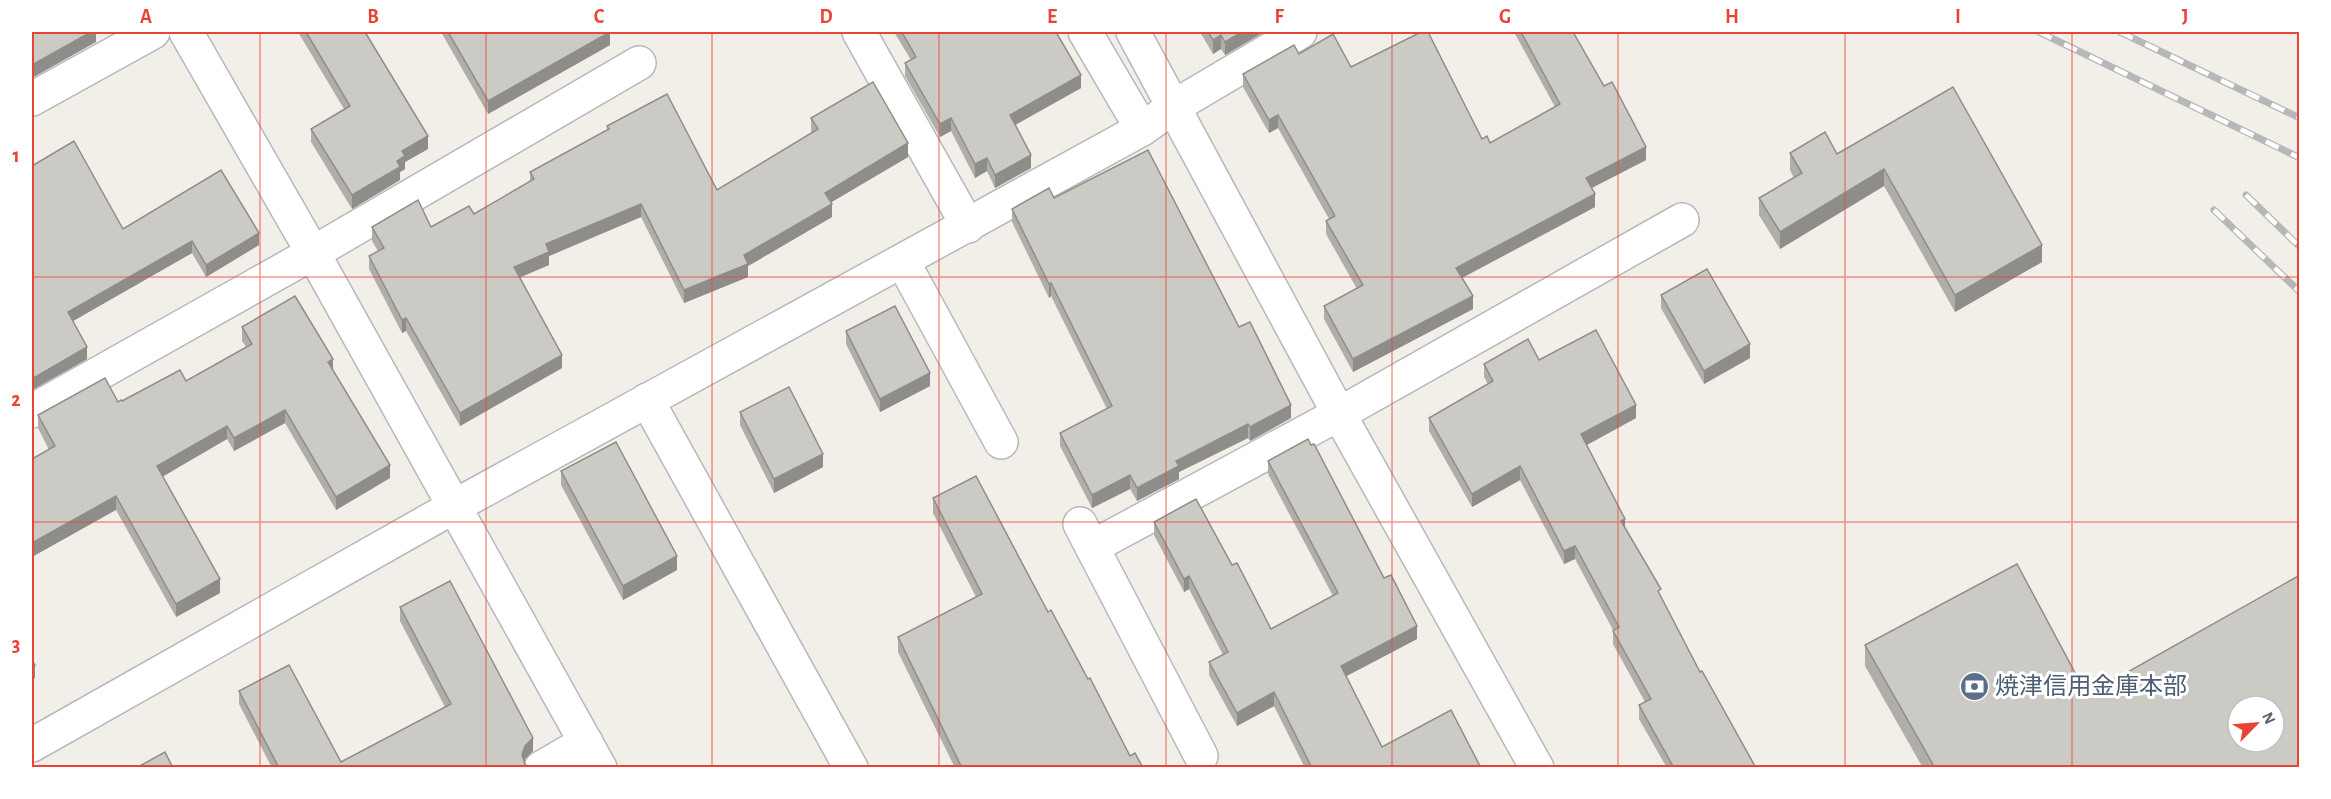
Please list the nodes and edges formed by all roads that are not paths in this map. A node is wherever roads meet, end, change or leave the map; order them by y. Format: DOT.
graph roads {
  1 [pos="153,32"];
  2 [pos="859,32"];
  3 [pos="1086,32"];
  4 [pos="1133,32"];
  5 [pos="1300,32"];
  6 [pos="189,33"];
  7 [pos="639,63"];
  8 [pos="32,99"];
  9 [pos="1175,106"];
  10 [pos="1142,129"];
  11 [pos="1682,220"];
  12 [pos="968,226"];
  13 [pos="313,253"];
  14 [pos="903,262"];
  15 [pos="647,400"];
  16 [pos="32,411"];
  17 [pos="1339,414"];
  18 [pos="1001,442"];
  19 [pos="455,506"];
  20 [pos="32,745"];
  21 [pos="593,755"];
  22 [pos="1201,756"];
  23 [pos="541,768"];
  24 [pos="851,768"];
  25 [pos="1537,768"];
  1 -- 8 [label="street"];
  2 -- 12 [label="street"];
  3 -- 10 [label="street"];
  4 -- 9 [label="street"];
  5 -- 9 [label="street"];
  6 -- 13 [label="street"];
  7 -- 13 [label="street"];
  9 -- 10 [label="street"];
  9 -- 17 [label="street"];
  10 -- 12 [label="street"];
  11 -- 17 [label="street"];
  12 -- 14 [label="street"];
  13 -- 16 [label="street"];
  13 -- 19 [label="street"];
  14 -- 15 [label="street"];
  14 -- 18 [label="street"];
  15 -- 19 [label="street"];
  15 -- 24 [label="street"];
  17 -- 22 [label="street"];
  17 -- 25 [label="street"];
  19 -- 20 [label="street"];
  19 -- 21 [label="street"];
  21 -- 23 [label="street"];
}
